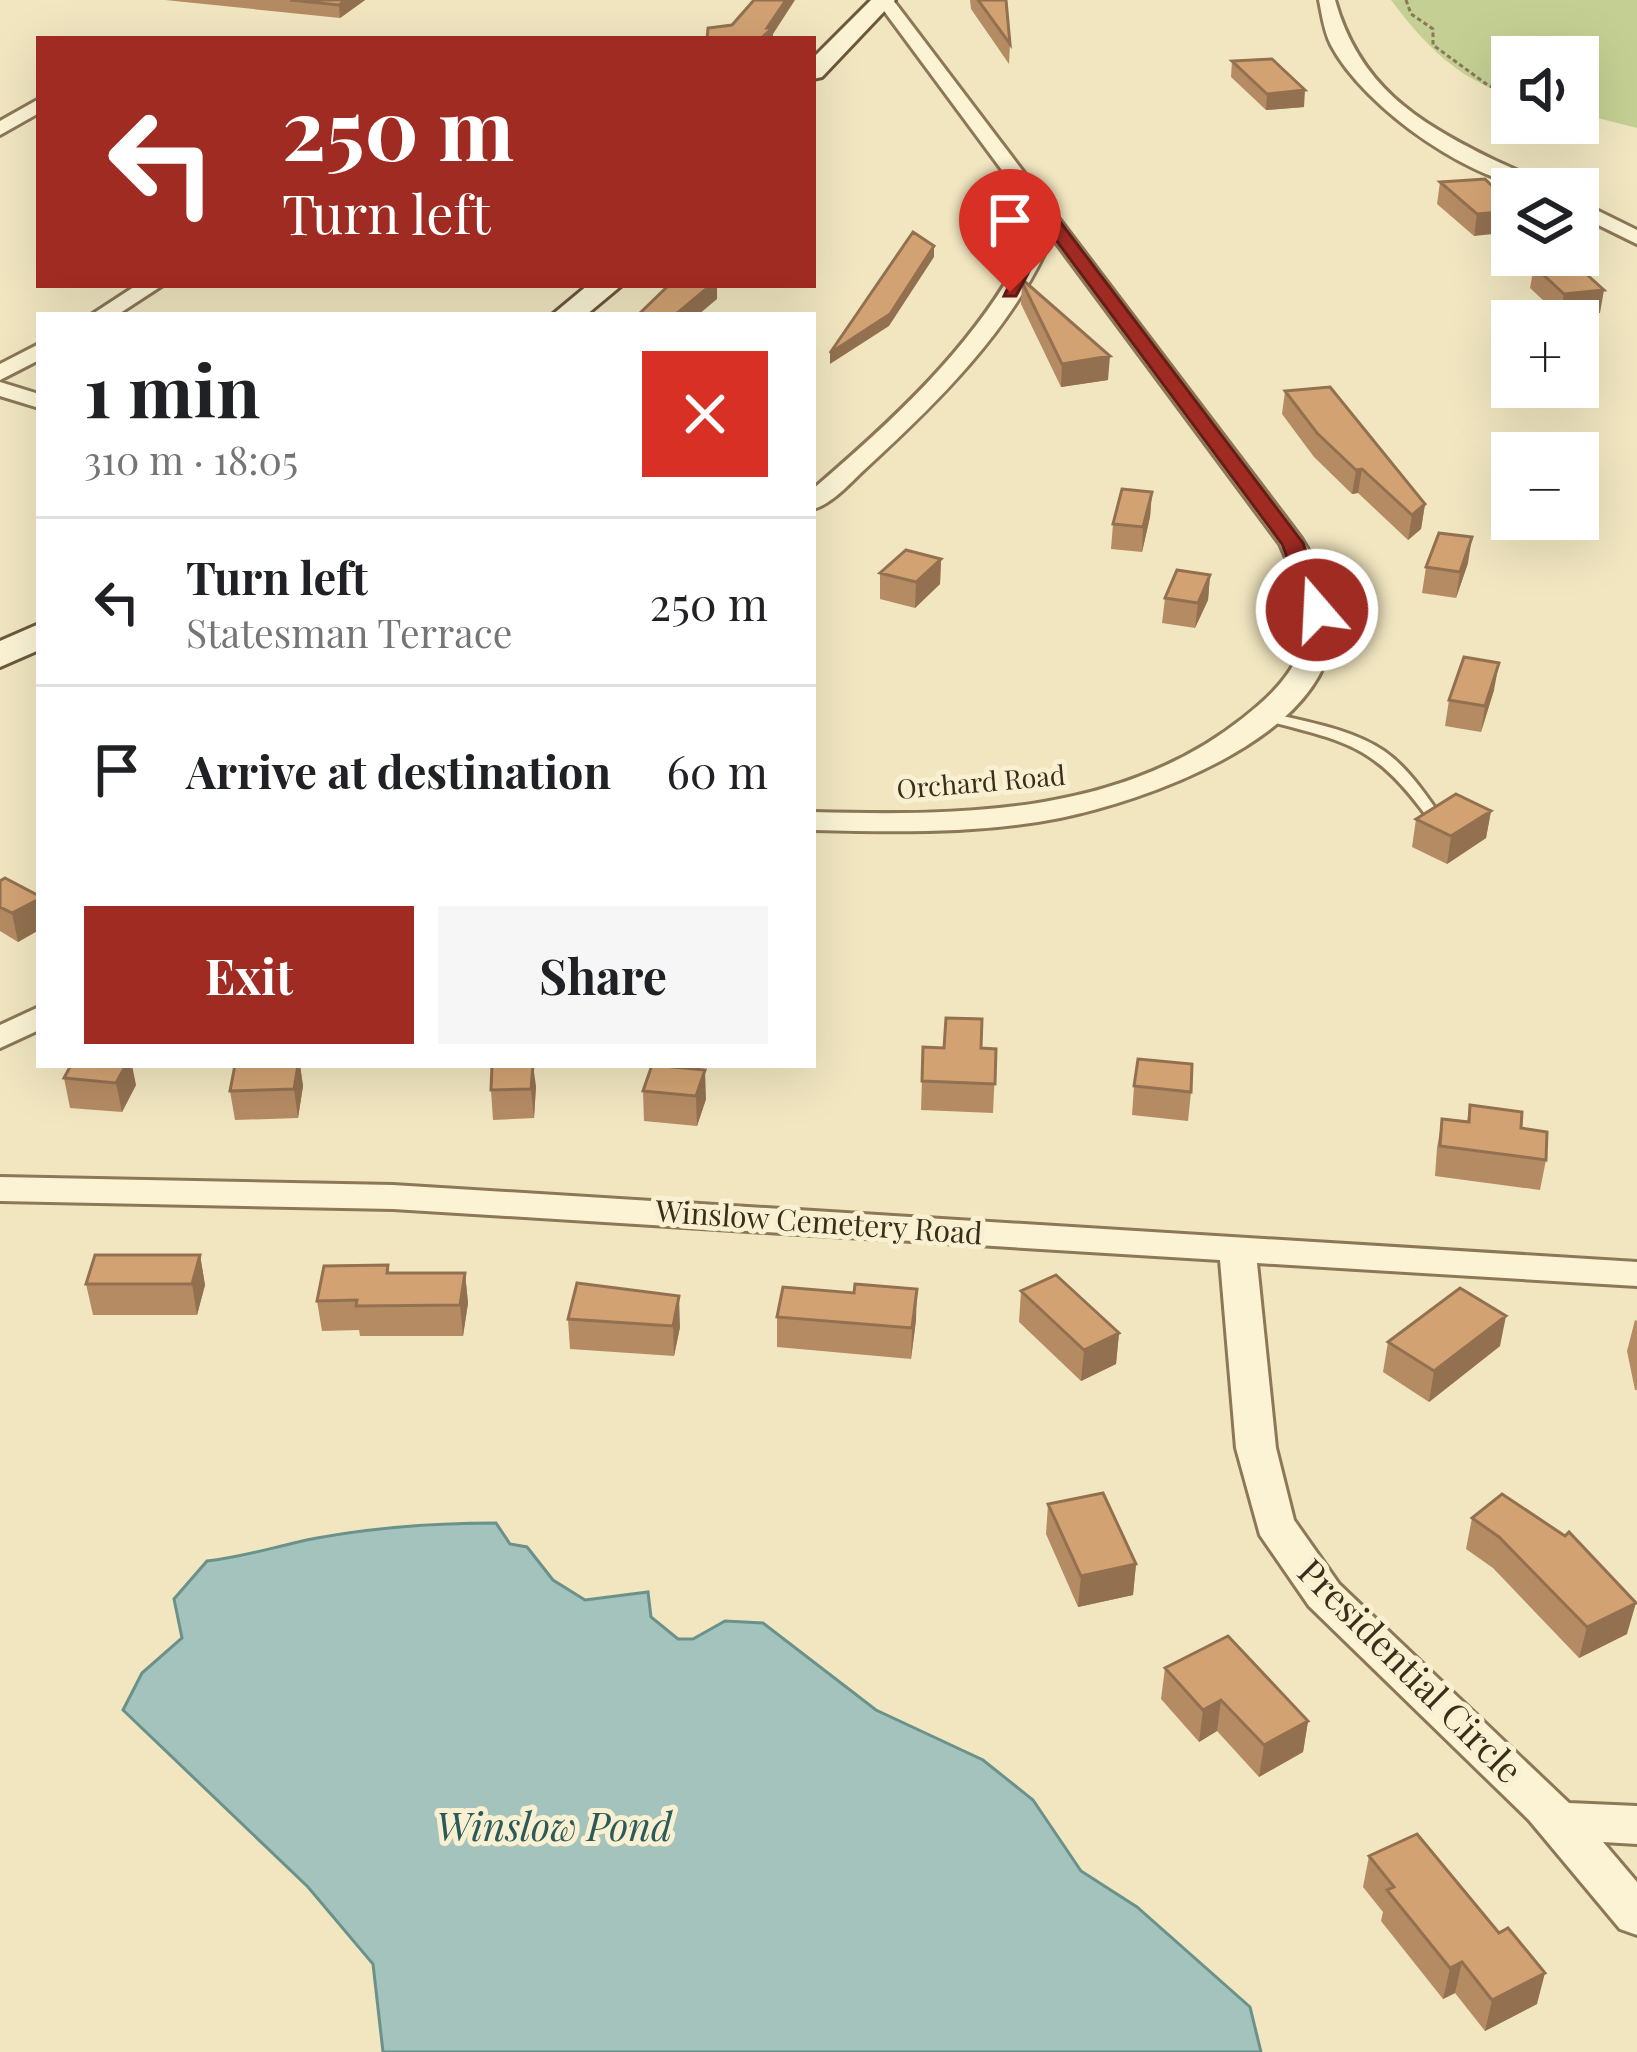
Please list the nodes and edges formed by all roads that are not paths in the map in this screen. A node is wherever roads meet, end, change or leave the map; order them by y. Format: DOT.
graph roads {
  1 [pos="884,0"];
  2 [pos="1327,0"];
  3 [pos="816,69"];
  4 [pos="36,107"];
  5 [pos="0,129"];
  6 [pos="1495,168"];
  7 [pos="1599,218"];
  8 [pos="1049,219"];
  9 [pos="1637,238"];
  10 [pos="147,288"];
  11 [pos="603,288"];
  12 [pos="106,312"];
  13 [pos="571,312"];
  14 [pos="36,353"];
  15 [pos="0,373"];
  16 [pos="0,389"];
  17 [pos="36,400"];
  18 [pos="0,407"];
  19 [pos="36,417"];
  20 [pos="816,499"];
  21 [pos="36,637"];
  22 [pos="0,656"];
  23 [pos="1265,716"];
  24 [pos="1433,815"];
  25 [pos="816,821"];
  26 [pos="36,1019"];
  27 [pos="0,1038"];
  28 [pos="0,1189"];
  29 [pos="1237,1250"];
  30 [pos="1637,1274"];
  31 [pos="1557,1820"];
  32 [pos="1637,1825"];
  33 [pos="1637,1915"];
  1 -- 3 [label="street"];
  1 -- 8 [label="street, Orchard Road"];
  2 -- 6 [label="street"];
  4 -- 5 [label="street"];
  7 -- 9 [label="street"];
  8 -- 20 [label="street"];
  8 -- 23 [label="street, Orchard Road"];
  10 -- 12 [label="street"];
  11 -- 13 [label="street"];
  14 -- 15 [label="street"];
  16 -- 17 [label="street"];
  18 -- 19 [label="street"];
  21 -- 22 [label="street"];
  23 -- 24 [label="lane"];
  23 -- 25 [label="street, Orchard Road"];
  26 -- 27 [label="street"];
  28 -- 29 [label="street, Winslow Cemetery Road"];
  29 -- 30 [label="street, Winslow Cemetery Road"];
  29 -- 31 [label="street, Presidential Circle"];
  31 -- 32 [label="street"];
  31 -- 33 [label="street, Presidential Circle"];
}
